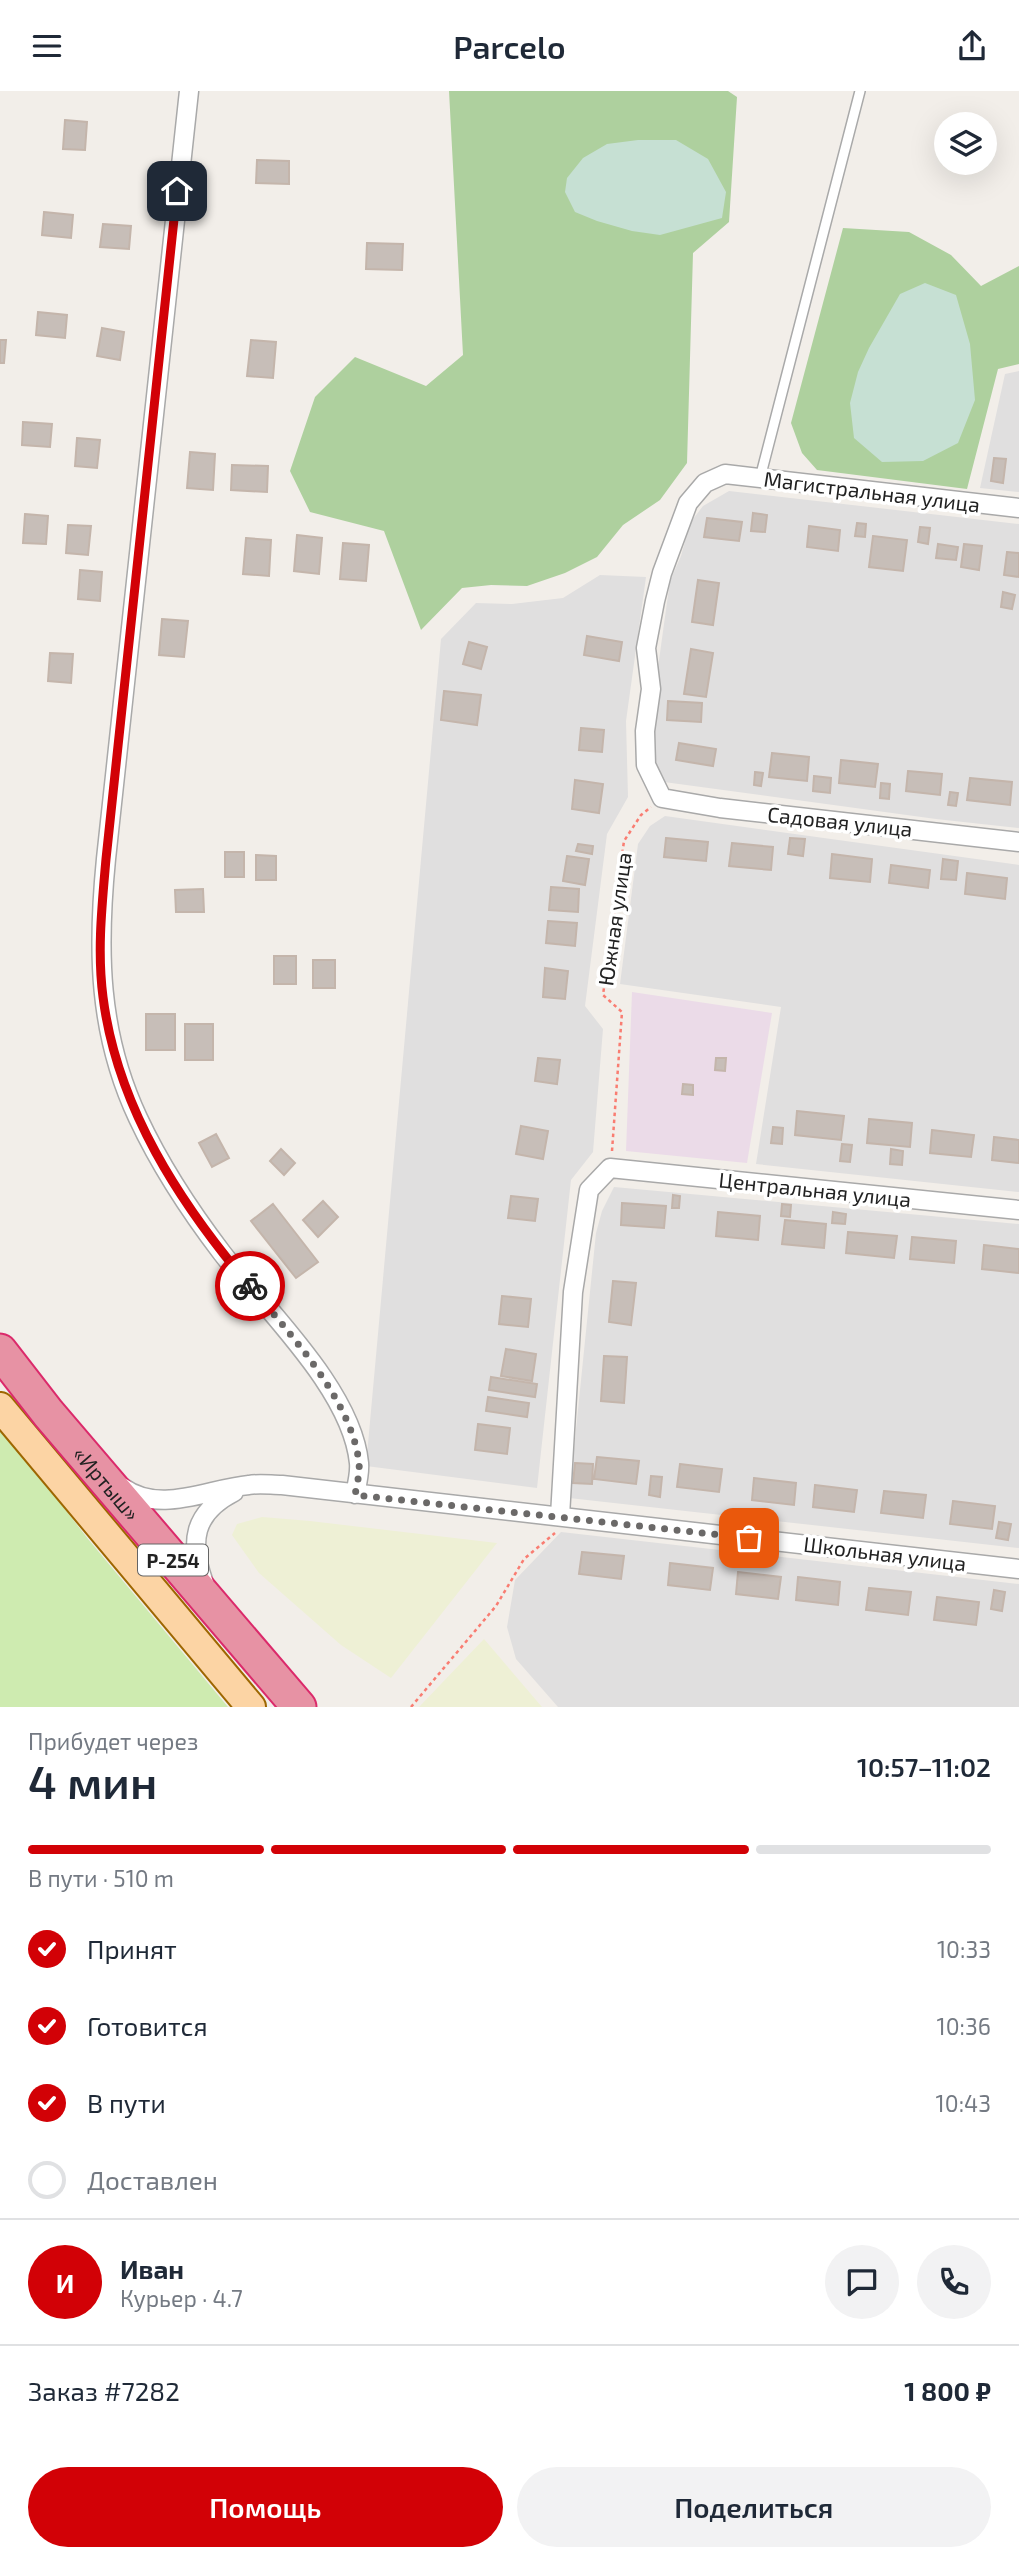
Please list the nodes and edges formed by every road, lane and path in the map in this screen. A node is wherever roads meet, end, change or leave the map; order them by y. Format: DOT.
graph roads {
  1 [pos="189,91"];
  2 [pos="860,91"];
  3 [pos="760,478"];
  4 [pos="1019,508"];
  5 [pos="662,798"];
  6 [pos="1019,842"];
  7 [pos="610,1168"];
  8 [pos="1019,1210"];
  9 [pos="0,1352"];
  10 [pos="0,1358"];
  11 [pos="0,1407"];
  12 [pos="48,1413"];
  13 [pos="92,1465"];
  14 [pos="249,1485"];
  15 [pos="355,1495"];
  16 [pos="560,1516"];
  17 [pos="1019,1569"];
  18 [pos="212,1604"];
  19 [pos="251,1707"];
  20 [pos="299,1707"];
  21 [pos="411,1707"];
  1 -- 15 [label="street"];
  2 -- 3 [label="lane"];
  3 -- 4 [label="street, Магистральная улица"];
  3 -- 5 [label="street, Магистральная улица"];
  5 -- 6 [label="street, Садовая улица"];
  5 -- 7 [label="path, Южная улица"];
  7 -- 8 [label="street, Центральная улица"];
  7 -- 16 [label="street"];
  9 -- 12 [label="highway, «Иртыш» / Р-254"];
  10 -- 12 [label="main road"];
  11 -- 19 [label="main road"];
  12 -- 13 [label="highway, «Иртыш» / Р-254"];
  13 -- 14 [label="street, Школьная улица"];
  13 -- 18 [label="highway, «Иртыш» / Р-254"];
  14 -- 15 [label="street, Школьная улица"];
  14 -- 18 [label="street"];
  15 -- 16 [label="street, Школьная улица"];
  16 -- 17 [label="street, Школьная улица"];
  16 -- 21 [label="path"];
  18 -- 20 [label="highway, «Иртыш» / Р-254"];
}
